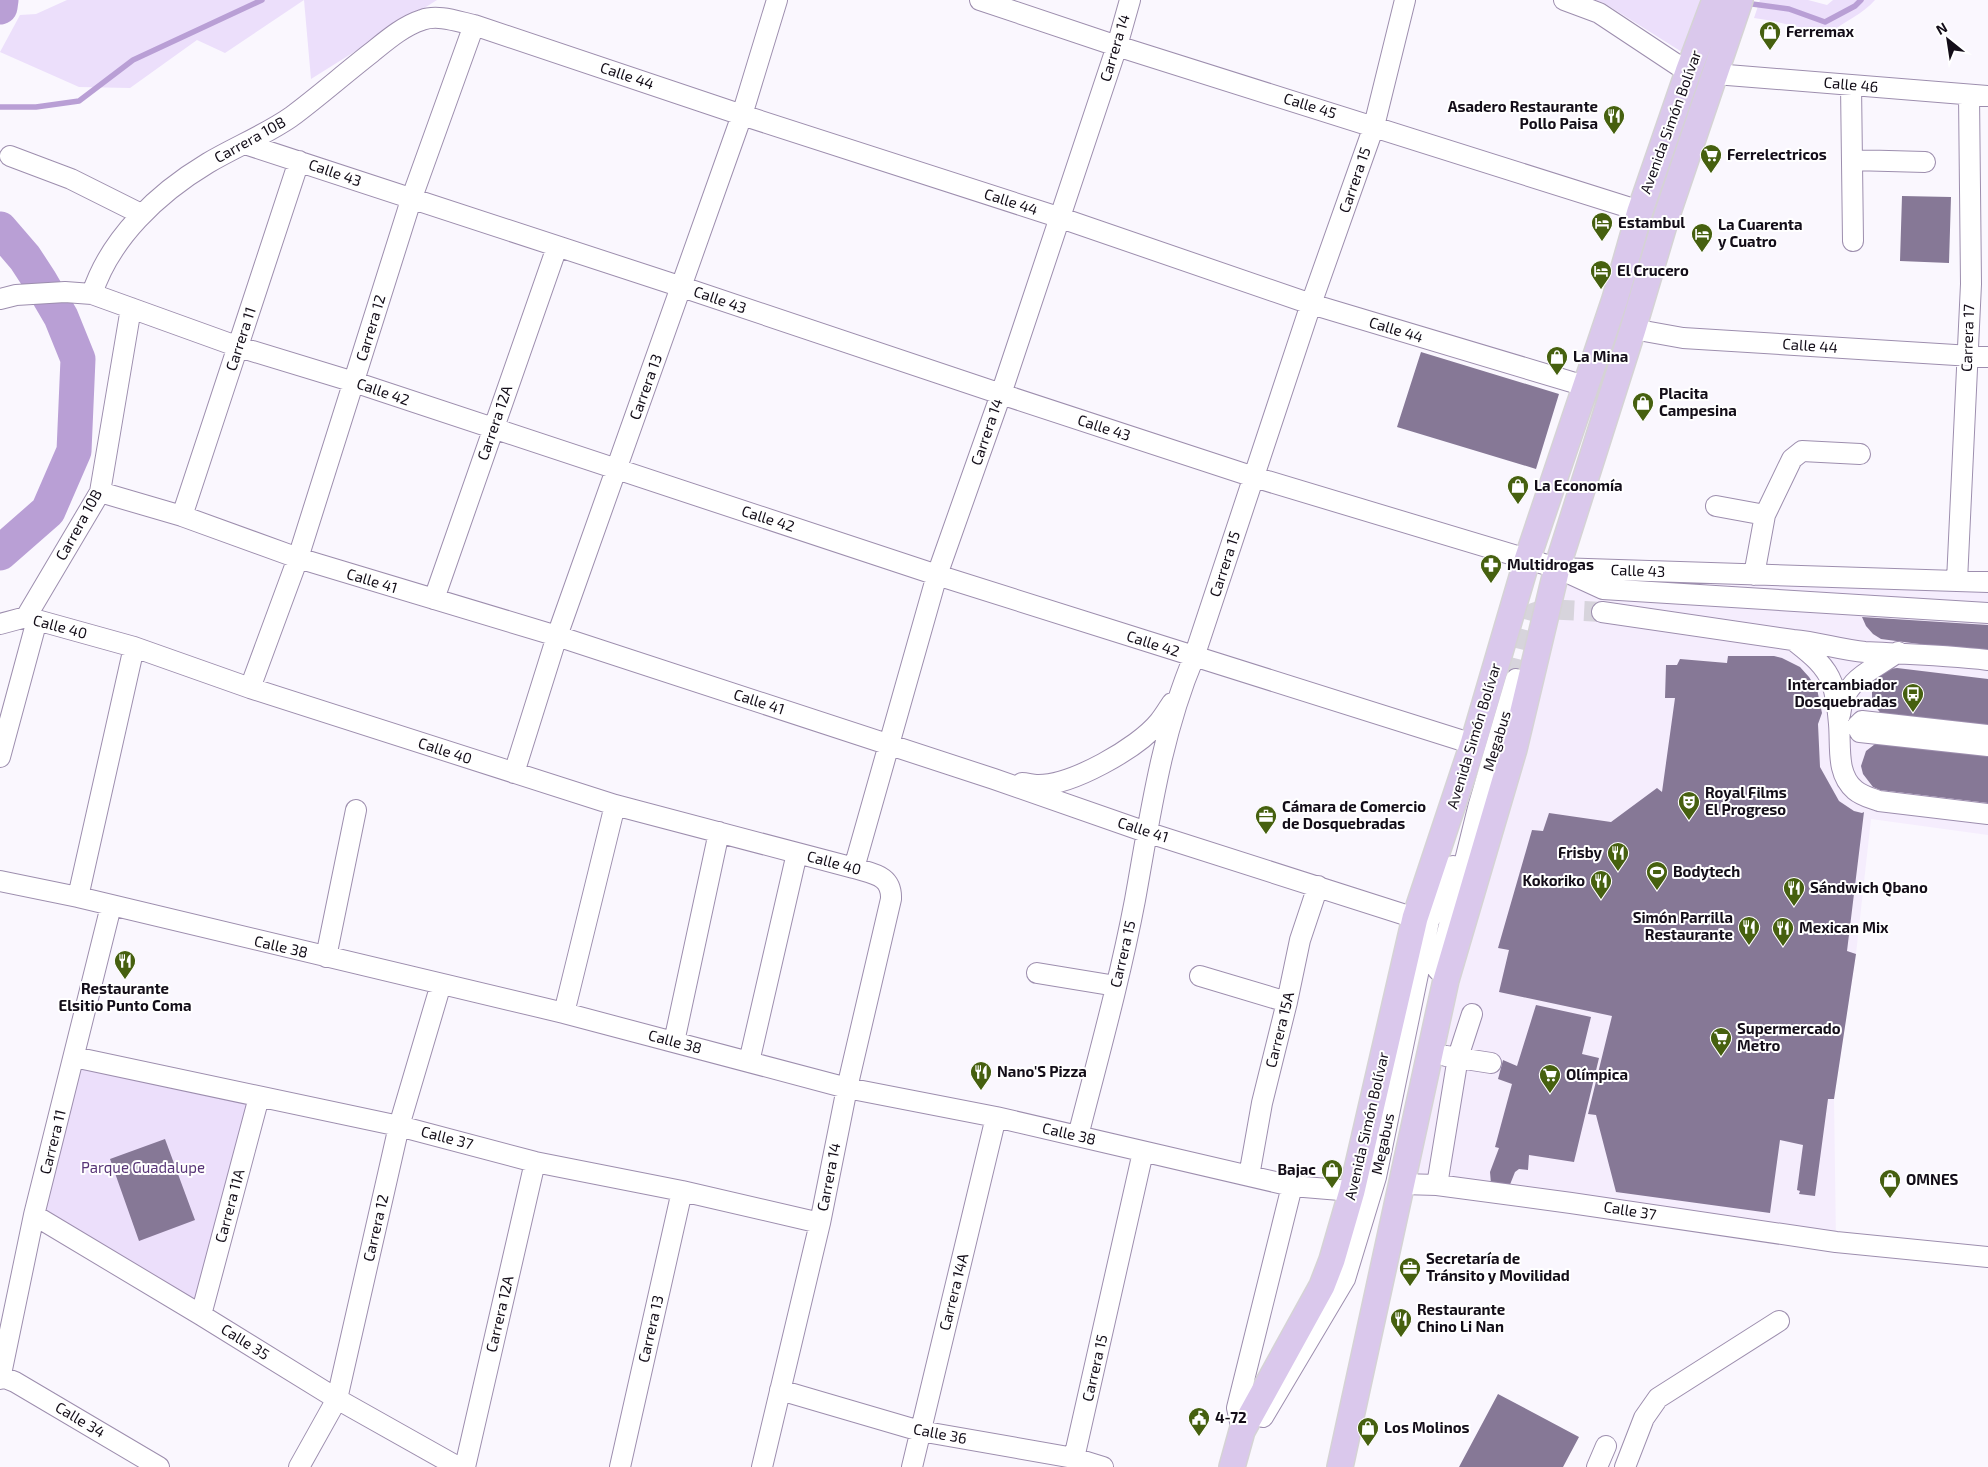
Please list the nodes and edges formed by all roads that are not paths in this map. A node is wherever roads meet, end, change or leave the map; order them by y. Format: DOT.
graph roads {
  1 [pos="777,0"];
  2 [pos="980,0"];
  3 [pos="1130,0"];
  4 [pos="1405,0"];
  5 [pos="1564,0"];
  6 [pos="1715,0"];
  7 [pos="1740,0"];
  8 [pos="438,18"];
  9 [pos="474,25"];
  10 [pos="1117,46"];
  11 [pos="1688,72"];
  12 [pos="1715,74"];
  13 [pos="1851,86"];
  14 [pos="1979,95"];
  15 [pos="742,115"];
  16 [pos="1374,126"];
  17 [pos="245,144"];
  18 [pos="10,156"];
  19 [pos="1852,160"];
  20 [pos="299,161"];
  21 [pos="1925,162"];
  22 [pos="411,200"];
  23 [pos="1640,211"];
  24 [pos="141,214"];
  25 [pos="1058,218"];
  26 [pos="1853,241"];
  27 [pos="557,247"];
  28 [pos="1979,285"];
  29 [pos="682,287"];
  30 [pos="92,294"];
  31 [pos="8,297"];
  32 [pos="1311,304"];
  33 [pos="131,308"];
  34 [pos="1633,329"];
  35 [pos="239,347"];
  36 [pos="1968,356"];
  37 [pos="1988,357"];
  38 [pos="354,382"];
  39 [pos="1585,386"];
  40 [pos="1001,394"];
  41 [pos="493,430"];
  42 [pos="1860,454"];
  43 [pos="616,470"];
  44 [pos="1254,477"];
  45 [pos="100,492"];
  46 [pos="1716,506"];
  47 [pos="1765,515"];
  48 [pos="182,516"];
  49 [pos="298,558"];
  50 [pos="1527,560"];
  51 [pos="1557,568"];
  52 [pos="937,575"];
  53 [pos="1754,575"];
  54 [pos="1957,581"];
  55 [pos="1988,582"];
  56 [pos="434,600"];
  57 [pos="1602,612"];
  58 [pos="1988,613"];
  59 [pos="32,619"];
  60 [pos="0,624"];
  61 [pos="557,636"];
  62 [pos="1793,640"];
  63 [pos="134,647"];
  64 [pos="1898,652"];
  65 [pos="1194,657"];
  66 [pos="1988,660"];
  67 [pos="1516,679"];
  68 [pos="250,688"];
  69 [pos="1180,691"];
  70 [pos="1839,724"];
  71 [pos="1988,735"];
  72 [pos="889,744"];
  73 [pos="1472,744"];
  74 [pos="1988,746"];
  75 [pos="0,757"];
  76 [pos="514,773"];
  77 [pos="994,779"];
  78 [pos="1478,804"];
  79 [pos="615,805"];
  80 [pos="356,810"];
  81 [pos="1988,814"];
  82 [pos="719,832"];
  83 [pos="1146,832"];
  84 [pos="797,853"];
  85 [pos="854,868"];
  86 [pos="0,881"];
  87 [pos="890,886"];
  88 [pos="1318,886"];
  89 [pos="78,897"];
  90 [pos="110,906"];
  91 [pos="1415,918"];
  92 [pos="326,957"];
  93 [pos="1037,973"];
  94 [pos="1200,976"];
  95 [pos="441,984"];
  96 [pos="1116,986"];
  97 [pos="1287,1002"];
  98 [pos="564,1013"];
  99 [pos="1472,1014"];
  100 [pos="674,1042"];
  101 [pos="1429,1055"];
  102 [pos="74,1057"];
  103 [pos="1458,1057"];
  104 [pos="749,1062"];
  105 [pos="1491,1063"];
  106 [pos="847,1088"];
  107 [pos="259,1097"];
  108 [pos="996,1117"];
  109 [pos="400,1126"];
  110 [pos="1078,1136"];
  111 [pos="1143,1152"];
  112 [pos="535,1162"];
  113 [pos="1249,1176"];
  114 [pos="1402,1184"];
  115 [pos="1437,1185"];
  116 [pos="1292,1186"];
  117 [pos="682,1191"];
  118 [pos="1352,1191"];
  119 [pos="34,1215"];
  120 [pos="820,1223"];
  121 [pos="1988,1257"];
  122 [pos="201,1315"];
  123 [pos="1779,1321"];
  124 [pos="0,1377"];
  125 [pos="780,1390"];
  126 [pos="337,1400"];
  127 [pos="920,1431"];
  128 [pos="1242,1431"];
  129 [pos="1606,1446"];
  130 [pos="1073,1463"];
  131 [pos="1341,1466"];
  132 [pos="159,1467"];
  133 [pos="299,1467"];
  134 [pos="458,1467"];
  135 [pos="464,1467"];
  136 [pos="620,1467"];
  137 [pos="762,1467"];
  138 [pos="912,1467"];
  139 [pos="1103,1467"];
  140 [pos="1232,1467"];
  141 [pos="1244,1467"];
  142 [pos="1596,1467"];
  143 [pos="1626,1467"];
  1 -- 15 [label="street, Carrera 13"];
  2 -- 10 [label="street, Calle 45"];
  3 -- 10 [label="street, Carrera 14"];
  4 -- 16 [label="street, Carrera 15"];
  5 -- 11 [label="street"];
  6 -- 11 [label="main road, Avenida Simón Bolívar"];
  7 -- 12 [label="main road, Avenida Simón Bolívar"];
  8 -- 9 [label="street, Calle 44"];
  8 -- 17 [label="street, Carrera 10B"];
  9 -- 15 [label="street, Calle 44"];
  9 -- 22 [label="street, Carrera 12"];
  10 -- 16 [label="street, Calle 45"];
  10 -- 25 [label="street, Carrera 14"];
  11 -- 23 [label="main road, Avenida Simón Bolívar"];
  12 -- 13 [label="street, Calle 46"];
  12 -- 34 [label="main road, Avenida Simón Bolívar"];
  13 -- 14 [label="street, Calle 46"];
  13 -- 19 [label="street"];
  14 -- 28 [label="street, Carrera 17"];
  15 -- 25 [label="street, Calle 44"];
  15 -- 29 [label="street, Carrera 13"];
  16 -- 23 [label="street, Calle 45"];
  16 -- 32 [label="street, Carrera 15"];
  17 -- 20 [label="street, Calle 43"];
  17 -- 24 [label="street, Carrera 10B"];
  18 -- 24 [label="street"];
  19 -- 21 [label="street"];
  19 -- 26 [label="street"];
  20 -- 22 [label="street, Calle 43"];
  20 -- 35 [label="street, Carrera 11"];
  22 -- 27 [label="street, Calle 43"];
  22 -- 38 [label="street, Carrera 12"];
  23 -- 39 [label="main road, Avenida Simón Bolívar"];
  24 -- 30 [label="street, Carrera 10B"];
  25 -- 32 [label="street, Calle 44"];
  25 -- 40 [label="street, Carrera 14"];
  27 -- 29 [label="street, Calle 43"];
  27 -- 41 [label="street, Carrera 12A"];
  28 -- 36 [label="street, Carrera 17"];
  29 -- 40 [label="street, Calle 43"];
  29 -- 43 [label="street, Carrera 13"];
  30 -- 31 [label="street, Calle 42"];
  30 -- 33 [label="street, Calle 42"];
  32 -- 39 [label="street, Calle 44"];
  32 -- 44 [label="street, Carrera 15"];
  33 -- 35 [label="street, Calle 42"];
  33 -- 45 [label="street, Carrera 10B"];
  34 -- 36 [label="street, Calle 44"];
  34 -- 51 [label="main road, Avenida Simón Bolívar"];
  35 -- 38 [label="street, Calle 42"];
  35 -- 48 [label="street, Carrera 11"];
  36 -- 37 [label="street, Calle 44"];
  36 -- 54 [label="street, Carrera 17"];
  38 -- 41 [label="street, Calle 42"];
  38 -- 49 [label="street, Carrera 12"];
  39 -- 50 [label="main road, Avenida Simón Bolívar"];
  39 -- 51 [label="main road"];
  40 -- 44 [label="street, Calle 43"];
  40 -- 52 [label="street, Carrera 14"];
  41 -- 43 [label="street, Calle 42"];
  41 -- 56 [label="street, Carrera 12A"];
  42 -- 47 [label="street"];
  43 -- 52 [label="street, Calle 42"];
  43 -- 61 [label="street, Carrera 13"];
  44 -- 50 [label="street, Calle 43"];
  44 -- 65 [label="street, Carrera 15"];
  45 -- 48 [label="street, Calle 41"];
  45 -- 59 [label="street, Carrera 10B"];
  46 -- 47 [label="street"];
  47 -- 53 [label="street"];
  48 -- 49 [label="street, Calle 41"];
  49 -- 56 [label="street, Calle 41"];
  49 -- 68 [label="street, Carrera 12"];
  50 -- 51 [label="street, Calle 43"];
  50 -- 73 [label="main road, Avenida Simón Bolívar"];
  51 -- 53 [label="street, Calle 43"];
  51 -- 58 [label="street"];
  51 -- 101 [label="main road, Avenida Simón Bolívar"];
  52 -- 65 [label="street, Calle 42"];
  52 -- 72 [label="street, Carrera 14"];
  53 -- 54 [label="street, Calle 43"];
  54 -- 55 [label="street, Calle 43"];
  56 -- 61 [label="street, Calle 41"];
  57 -- 62 [label="street"];
  59 -- 60 [label="street, Calle 40"];
  59 -- 63 [label="street, Calle 40"];
  59 -- 75 [label="street, Carrera 10B"];
  61 -- 72 [label="street, Calle 41"];
  61 -- 76 [label="street, Carrera 13"];
  62 -- 64 [label="street"];
  62 -- 70 [label="street"];
  63 -- 68 [label="street, Calle 40"];
  63 -- 89 [label="street"];
  64 -- 66 [label="street"];
  64 -- 70 [label="street"];
  65 -- 69 [label="street, Carrera 15"];
  65 -- 73 [label="street, Calle 42"];
  67 -- 78 [label="street, Megabus"];
  68 -- 76 [label="street, Calle 40"];
  69 -- 77 [label="street"];
  69 -- 83 [label="street, Carrera 15"];
  70 -- 81 [label="street"];
  71 -- 74 [label="street"];
  72 -- 77 [label="street, Calle 41"];
  72 -- 85 [label="street, Carrera 14"];
  73 -- 91 [label="main road, Avenida Simón Bolívar"];
  76 -- 79 [label="street, Calle 40"];
  77 -- 83 [label="street, Calle 41"];
  78 -- 131 [label="street, Megabus"];
  78 -- 141 [label="street, Megabus"];
  79 -- 82 [label="street, Calle 40"];
  79 -- 98 [label="street"];
  80 -- 92 [label="street"];
  82 -- 84 [label="street, Calle 40"];
  82 -- 100 [label="street"];
  83 -- 88 [label="street, Calle 41"];
  83 -- 96 [label="street, Carrera 15"];
  84 -- 85 [label="street, Calle 40"];
  84 -- 104 [label="street"];
  85 -- 87 [label="street, Calle 40"];
  86 -- 89 [label="street, Calle 38"];
  87 -- 106 [label="street, Carrera 14"];
  88 -- 91 [label="street, Calle 41"];
  88 -- 97 [label="street, Carrera 15A"];
  89 -- 90 [label="street, Calle 38"];
  90 -- 92 [label="street, Calle 38"];
  90 -- 102 [label="street, Carrera 11"];
  91 -- 118 [label="main road, Avenida Simón Bolívar"];
  92 -- 95 [label="street, Calle 38"];
  93 -- 96 [label="street"];
  94 -- 97 [label="street"];
  95 -- 98 [label="street, Calle 38"];
  95 -- 109 [label="street, Carrera 12"];
  96 -- 110 [label="street, Carrera 15"];
  97 -- 113 [label="street, Carrera 15A"];
  98 -- 100 [label="street, Calle 38"];
  99 -- 103 [label="street"];
  100 -- 104 [label="street, Calle 38"];
  101 -- 103 [label="street"];
  101 -- 114 [label="main road, Avenida Simón Bolívar"];
  102 -- 107 [label="street, Calle 37"];
  102 -- 119 [label="street, Carrera 11"];
  103 -- 105 [label="street"];
  103 -- 115 [label="street"];
  104 -- 106 [label="street, Calle 38"];
  106 -- 108 [label="street, Calle 38"];
  106 -- 120 [label="street, Carrera 14"];
  107 -- 109 [label="street, Calle 37"];
  107 -- 122 [label="street, Carrera 11A"];
  108 -- 110 [label="street, Calle 38"];
  108 -- 127 [label="street, Carrera 14A"];
  109 -- 112 [label="street, Calle 37"];
  109 -- 126 [label="street, Carrera 12"];
  110 -- 111 [label="street, Calle 38"];
  111 -- 113 [label="street, Calle 38"];
  111 -- 130 [label="street, Carrera 15"];
  112 -- 117 [label="street, Calle 37"];
  112 -- 135 [label="street, Carrera 12A"];
  113 -- 116 [label="street, Calle 38"];
  114 -- 115 [label="street, Calle 37"];
  114 -- 131 [label="main road, Avenida Simón Bolívar"];
  115 -- 121 [label="street, Calle 37"];
  116 -- 118 [label="street, Calle 38"];
  116 -- 128 [label="street"];
  117 -- 120 [label="street, Calle 37"];
  117 -- 136 [label="street, Carrera 13"];
  118 -- 128 [label="main road, Avenida Simón Bolívar"];
  119 -- 122 [label="street, Calle 35"];
  119 -- 124 [label="street, Carrera 11"];
  120 -- 125 [label="street, Carrera 14"];
  122 -- 126 [label="street, Calle 35"];
  123 -- 143 [label="street"];
  124 -- 132 [label="street, Calle 34"];
  125 -- 127 [label="street, Calle 36"];
  125 -- 137 [label="street, Carrera 14"];
  126 -- 133 [label="street, Carrera 12"];
  126 -- 134 [label="street, Calle 35"];
  127 -- 130 [label="street, Calle 36"];
  127 -- 138 [label="street, Carrera 14A"];
  128 -- 140 [label="main road, Avenida Simón Bolívar"];
  129 -- 142 [label="street"];
  130 -- 139 [label="street, Calle 36"];
}
